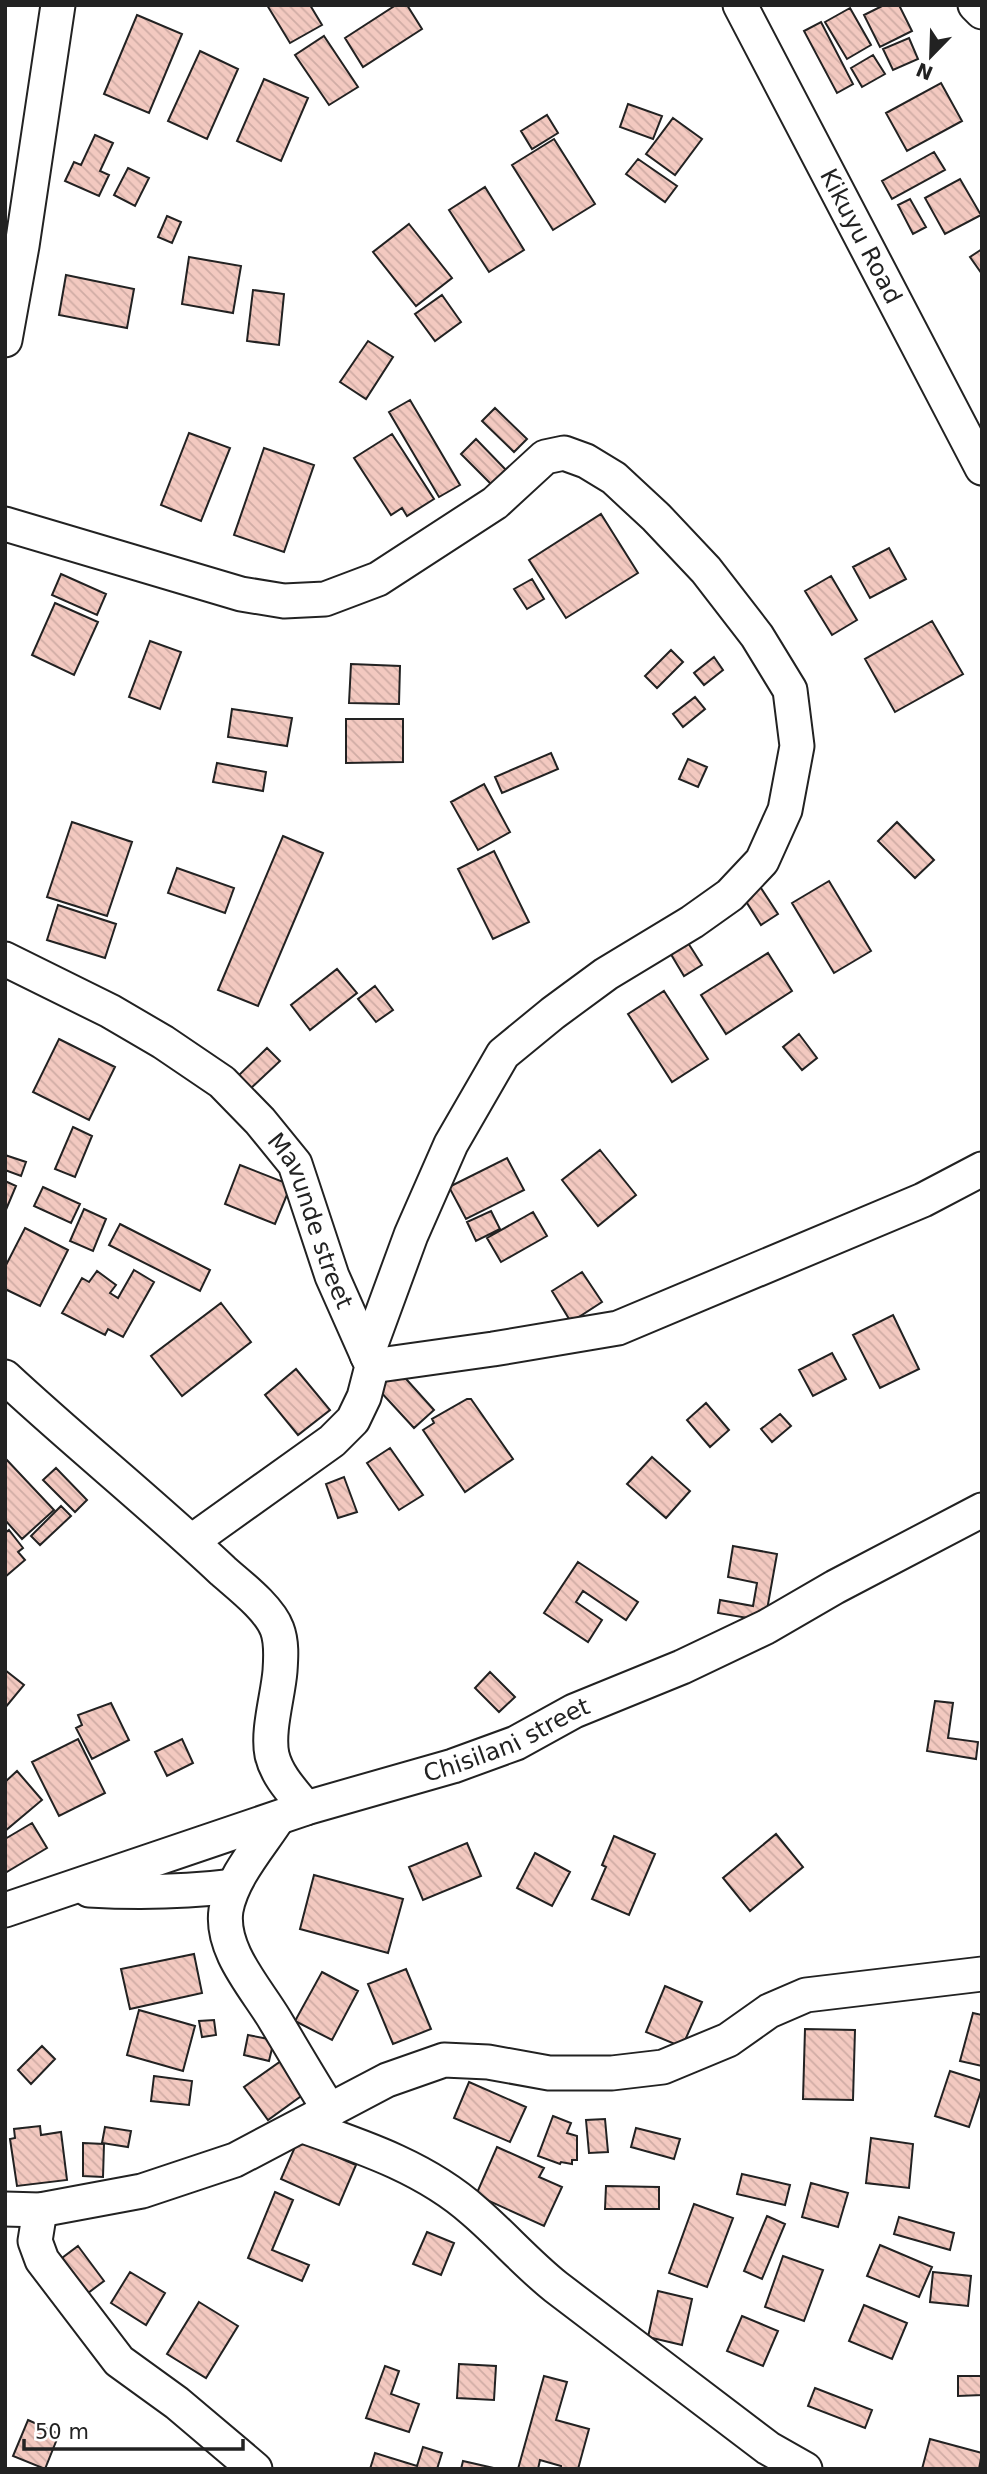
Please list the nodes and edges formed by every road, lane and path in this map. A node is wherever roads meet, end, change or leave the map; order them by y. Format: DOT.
graph roads {
  1 [pos="58,5"];
  2 [pos="740,5"];
  3 [pos="975,5"];
  4 [pos="982,12"];
  5 [pos="5,340"];
  6 [pos="973,436"];
  7 [pos="982,468"];
  8 [pos="5,524"];
  9 [pos="5,959"];
  10 [pos="982,1169"];
  11 [pos="369,1360"];
  12 [pos="5,1377"];
  13 [pos="982,1510"];
  14 [pos="192,1541"];
  15 [pos="292,1813"];
  16 [pos="233,1886"];
  17 [pos="71,1888"];
  18 [pos="5,1910"];
  19 [pos="982,1973"];
  20 [pos="317,2119"];
  21 [pos="5,2209"];
  22 [pos="40,2210"];
  23 [pos="255,2469"];
  24 [pos="805,2469"];
  1 -- 5 [label="street"];
  2 -- 6 [label="street, Kikuyu Road"];
  3 -- 4 [label="street"];
  6 -- 7 [label="street, Kikuyu Road"];
  8 -- 11 [label="street"];
  9 -- 11 [label="street, Mavunde street"];
  10 -- 11 [label="street"];
  11 -- 14 [label="street"];
  12 -- 14 [label="street"];
  13 -- 15 [label="street, Chisilani street"];
  14 -- 15 [label="street"];
  15 -- 16 [label="street"];
  15 -- 17 [label="street, Chisilani street"];
  16 -- 17 [label="street"];
  16 -- 20 [label="street"];
  17 -- 18 [label="street, Chisilani street"];
  19 -- 20 [label="street"];
  20 -- 22 [label="street"];
  20 -- 24 [label="street"];
  21 -- 22 [label="street"];
  22 -- 23 [label="street"];
}
